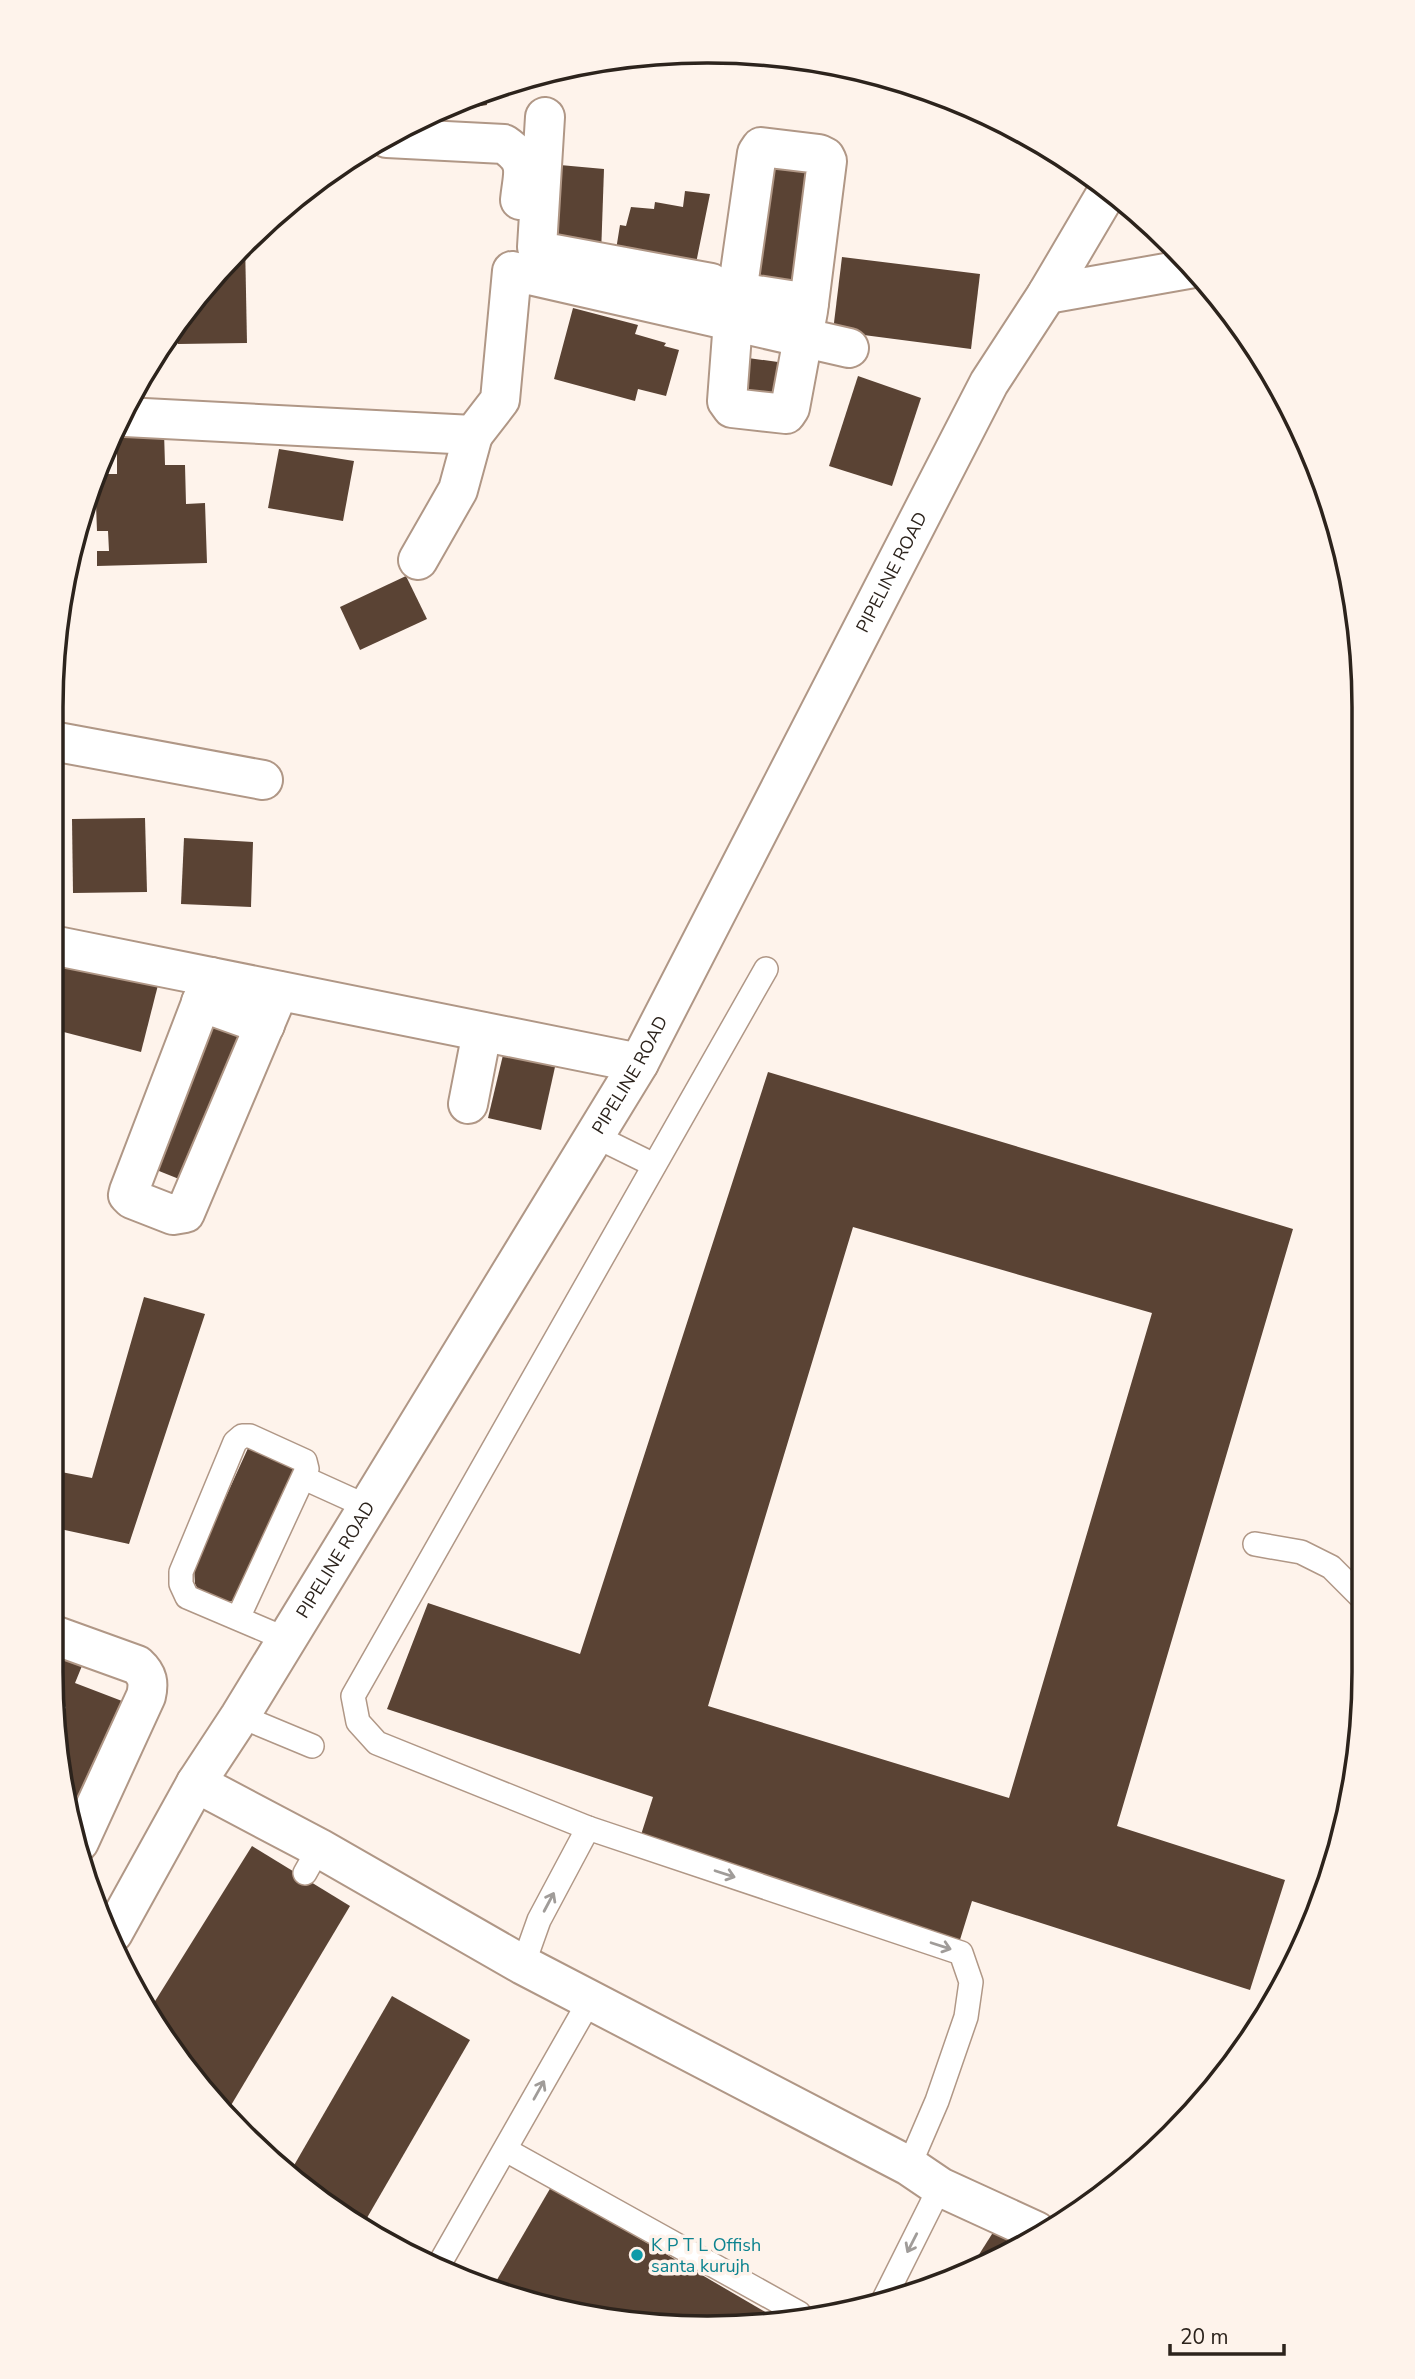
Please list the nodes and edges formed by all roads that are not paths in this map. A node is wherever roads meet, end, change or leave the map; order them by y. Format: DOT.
graph roads {
  1 [pos="404,139"];
  2 [pos="516,152"];
  3 [pos="727,194"];
  4 [pos="1103,199"];
  5 [pos="1180,270"];
  6 [pos="512,271"];
  7 [pos="1047,294"];
  8 [pos="723,311"];
  9 [pos="803,333"];
  10 [pos="849,348"];
  11 [pos="132,417"];
  12 [pos="473,435"];
  13 [pos="418,560"];
  14 [pos="63,743"];
  15 [pos="263,780"];
  16 [pos="63,948"];
  17 [pos="765,968"];
  18 [pos="206,990"];
  19 [pos="272,1008"];
  20 [pos="481,1031"];
  21 [pos="639,1063"];
  22 [pos="468,1102"];
  23 [pos="595,1136"];
  24 [pos="654,1165"];
  25 [pos="304,1478"];
  26 [pos="368,1507"];
  27 [pos="1255,1544"];
  28 [pos="1352,1589"];
  29 [pos="238,1618"];
  30 [pos="63,1638"];
  31 [pos="286,1639"];
  32 [pos="240,1716"];
  33 [pos="312,1746"];
  34 [pos="196,1783"];
  35 [pos="588,1828"];
  36 [pos="84,1832"];
  37 [pos="116,1927"];
  38 [pos="523,1965"];
  39 [pos="590,2000"];
  40 [pos="506,2150"];
  41 [pos="909,2166"];
  42 [pos="940,2187"];
  43 [pos="1032,2229"];
  44 [pos="442,2259"];
  45 [pos="889,2290"];
  46 [pos="793,2310"];
  1 -- 2 [label="street"];
  2 -- 6 [label="street"];
  2 -- 8 [label="street"];
  3 -- 8 [label="street"];
  4 -- 7 [label="street, PIPELINE ROAD"];
  5 -- 7 [label="street"];
  6 -- 8 [label="street"];
  6 -- 12 [label="street"];
  7 -- 21 [label="street, PIPELINE ROAD"];
  8 -- 9 [label="street"];
  8 -- 9 [label="street"];
  8 -- 9 [label="street"];
  9 -- 10 [label="street"];
  11 -- 12 [label="street"];
  12 -- 13 [label="street"];
  14 -- 15 [label="street"];
  16 -- 18 [label="street"];
  17 -- 24 [label="lane"];
  18 -- 19 [label="street"];
  18 -- 19 [label="street"];
  19 -- 20 [label="street"];
  20 -- 21 [label="street"];
  20 -- 22 [label="street"];
  21 -- 23 [label="street, PIPELINE ROAD"];
  23 -- 24 [label="lane"];
  23 -- 26 [label="street, PIPELINE ROAD"];
  24 -- 35 [label="lane"];
  25 -- 26 [label="lane"];
  25 -- 29 [label="lane"];
  25 -- 29 [label="lane"];
  26 -- 31 [label="street, PIPELINE ROAD"];
  27 -- 28 [label="lane"];
  29 -- 31 [label="lane"];
  30 -- 36 [label="street"];
  31 -- 32 [label="street, PIPELINE ROAD"];
  32 -- 33 [label="lane"];
  32 -- 34 [label="street, PIPELINE ROAD"];
  34 -- 37 [label="street, PIPELINE ROAD"];
  34 -- 38 [label="street"];
  38 -- 35 [label="lane, one-way"];
  35 -- 41 [label="lane, one-way"];
  38 -- 39 [label="street"];
  40 -- 39 [label="lane, one-way"];
  39 -- 41 [label="street"];
  40 -- 44 [label="lane"];
  40 -- 46 [label="lane"];
  41 -- 42 [label="street"];
  42 -- 43 [label="street"];
  42 -- 45 [label="lane, one-way"];
}
